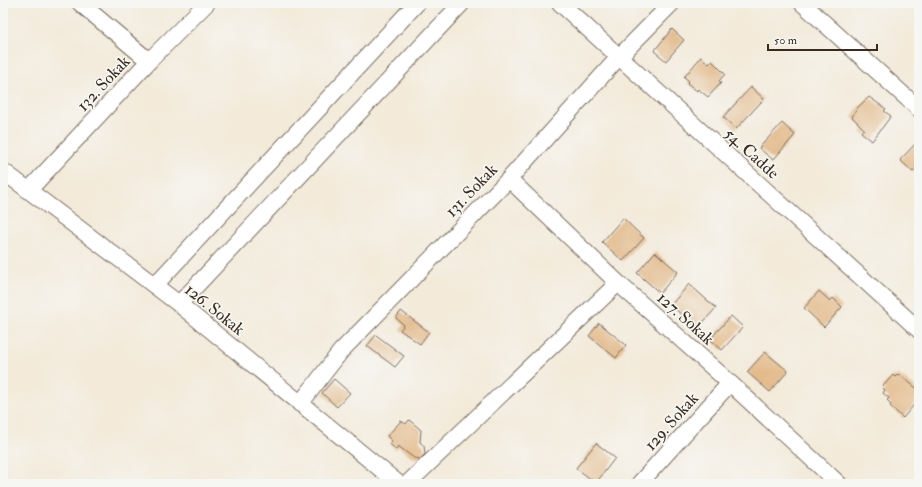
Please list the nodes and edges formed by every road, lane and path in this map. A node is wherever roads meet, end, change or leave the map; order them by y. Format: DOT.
graph roads {
  1 [pos="80,3"];
  2 [pos="207,3"];
  3 [pos="417,3"];
  4 [pos="462,3"];
  5 [pos="560,3"];
  6 [pos="672,3"];
  7 [pos="802,3"];
  8 [pos="618,58"];
  9 [pos="149,61"];
  10 [pos="919,109"];
  11 [pos="3,171"];
  12 [pos="509,179"];
  13 [pos="28,191"];
  14 [pos="618,283"];
  15 [pos="155,285"];
  16 [pos="179,304"];
  17 [pos="919,330"];
  18 [pos="730,383"];
  19 [pos="300,404"];
  20 [pos="399,484"];
  21 [pos="407,484"];
  22 [pos="639,484"];
  23 [pos="839,484"];
  1 -- 9 [label="street"];
  2 -- 9 [label="street, 132. Sokak"];
  3 -- 15 [label="street"];
  4 -- 16 [label="street"];
  5 -- 8 [label="street, 54. Cadde"];
  6 -- 8 [label="street, 131. Sokak"];
  7 -- 10 [label="street"];
  8 -- 12 [label="street, 131. Sokak"];
  8 -- 17 [label="street, 54. Cadde"];
  9 -- 13 [label="street, 132. Sokak"];
  11 -- 13 [label="street, 126. Sokak"];
  12 -- 14 [label="street, 127. Sokak"];
  12 -- 19 [label="street, 131. Sokak"];
  13 -- 15 [label="street, 126. Sokak"];
  14 -- 18 [label="street, 127. Sokak"];
  14 -- 21 [label="street"];
  15 -- 16 [label="street, 126. Sokak"];
  16 -- 19 [label="street, 126. Sokak"];
  18 -- 22 [label="street, 129. Sokak"];
  18 -- 23 [label="street, 127. Sokak"];
  19 -- 20 [label="street, 126. Sokak"];
}
